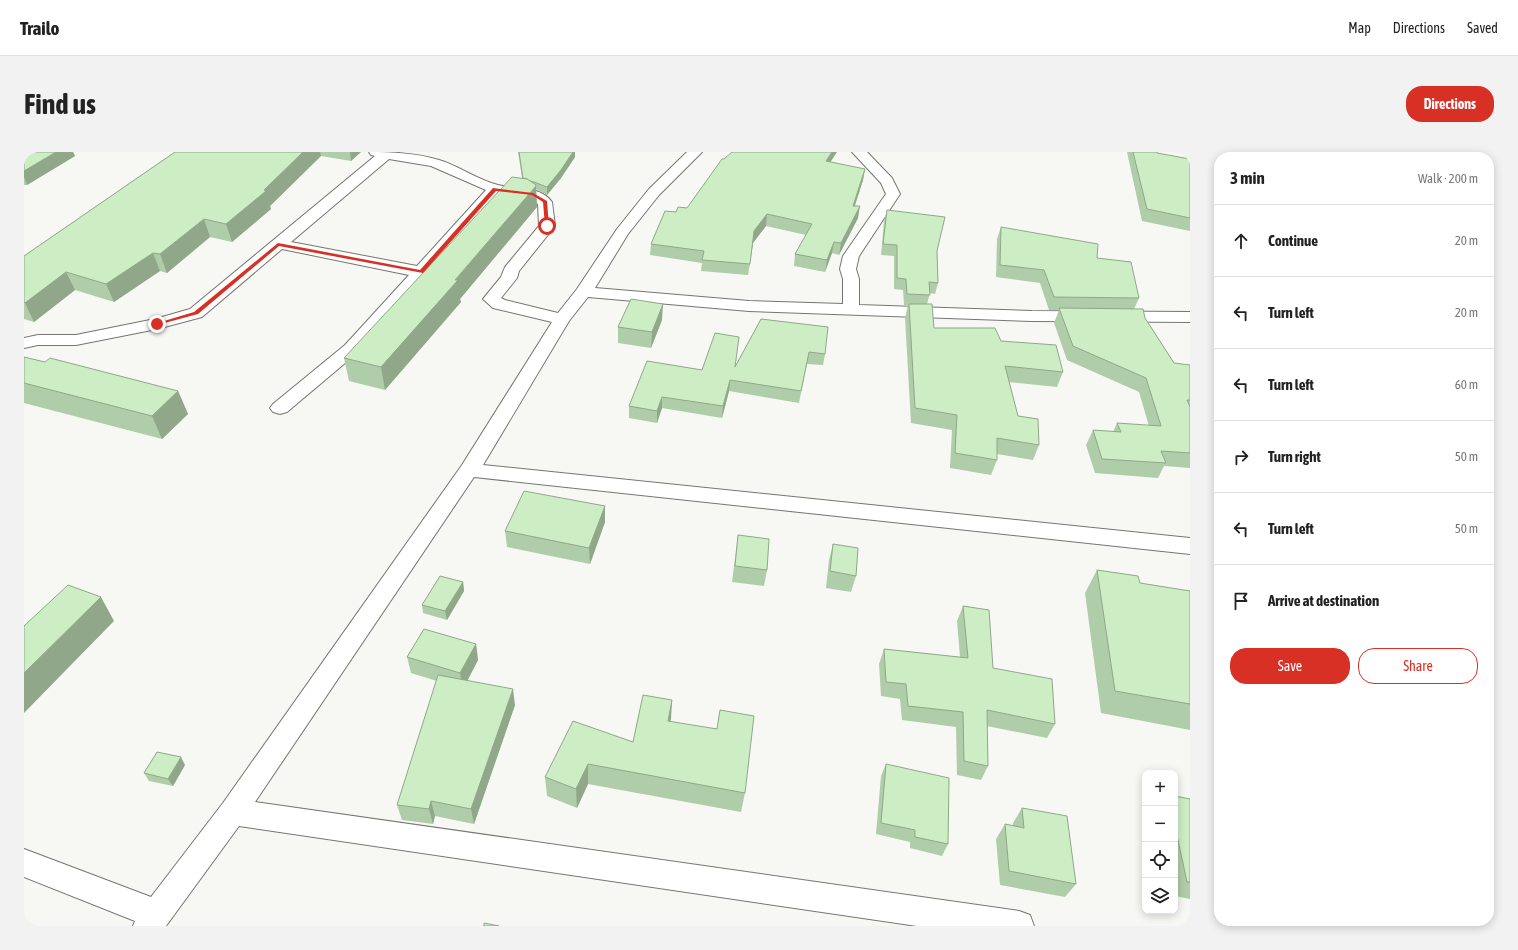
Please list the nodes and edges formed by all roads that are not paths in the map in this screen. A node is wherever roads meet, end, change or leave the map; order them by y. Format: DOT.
graph roads {
  1 [pos="695,152"];
  2 [pos="859,152"];
  3 [pos="381,153"];
  4 [pos="495,189"];
  5 [pos="278,244"];
  6 [pos="421,272"];
  7 [pos="584,292"];
  8 [pos="851,310"];
  9 [pos="1190,317"];
  10 [pos="562,319"];
  11 [pos="24,343"];
  12 [pos="280,408"];
  13 [pos="469,470"];
  14 [pos="1190,546"];
  15 [pos="233,812"];
  16 [pos="24,863"];
  17 [pos="152,920"];
  18 [pos="1019,926"];
  1 -- 7 [label="street"];
  2 -- 8 [label="street"];
  3 -- 4 [label="street"];
  3 -- 5 [label="street"];
  4 -- 6 [label="street"];
  4 -- 10 [label="street"];
  5 -- 6 [label="street"];
  5 -- 11 [label="street"];
  6 -- 12 [label="street"];
  7 -- 8 [label="street"];
  7 -- 10 [label="street"];
  8 -- 9 [label="street"];
  10 -- 13 [label="street"];
  13 -- 14 [label="street"];
  13 -- 15 [label="street"];
  15 -- 17 [label="street"];
  15 -- 18 [label="street"];
  16 -- 17 [label="street"];
}
